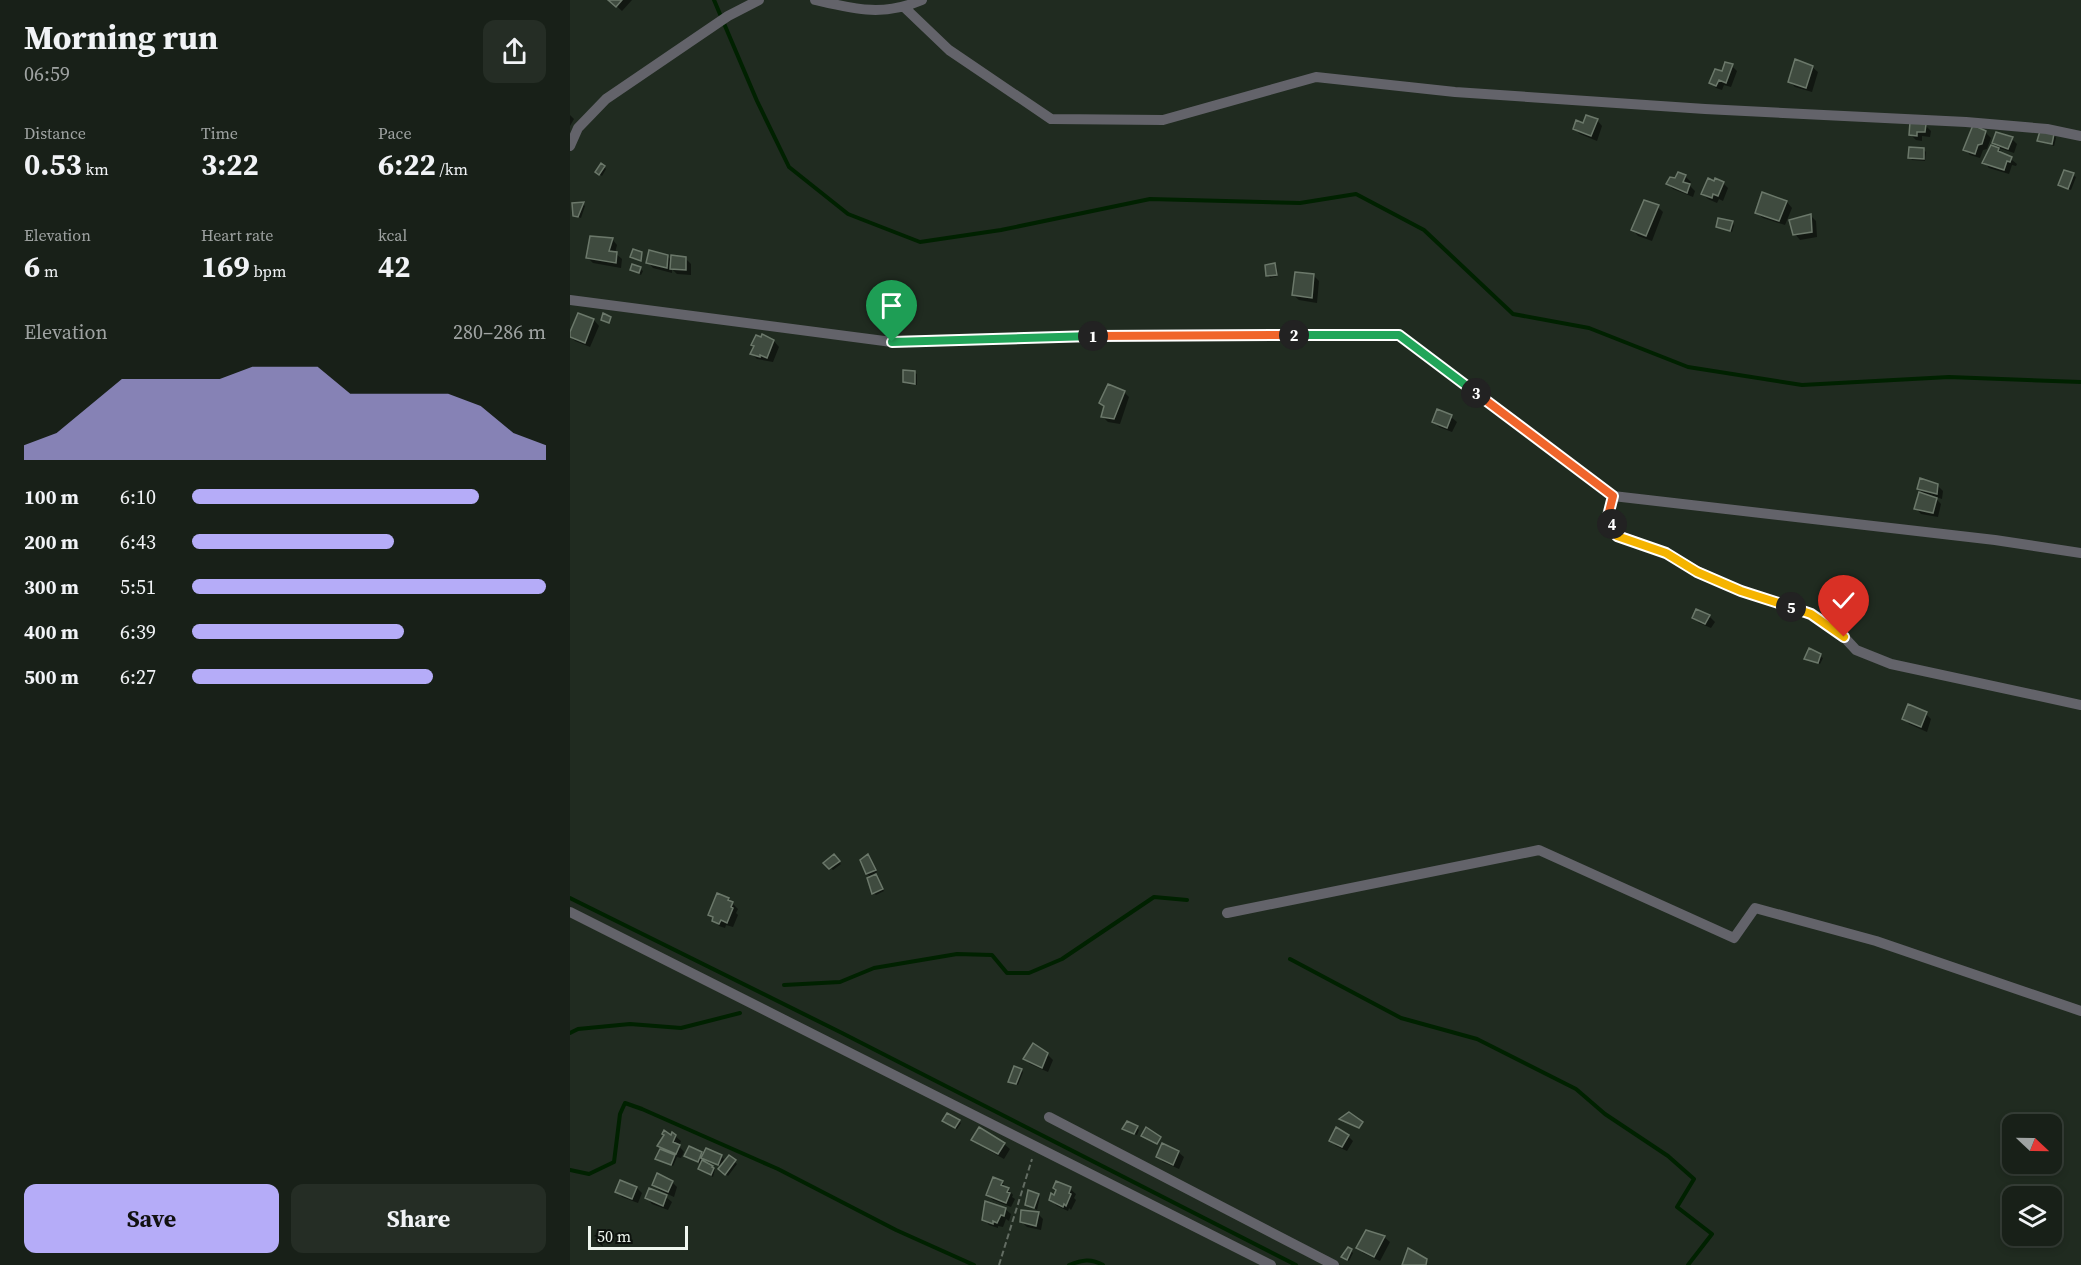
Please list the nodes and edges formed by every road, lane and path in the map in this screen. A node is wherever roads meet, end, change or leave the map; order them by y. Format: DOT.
graph roads {
  1 [pos="759,0"];
  2 [pos="815,0"];
  3 [pos="922,0"];
  4 [pos="904,7"];
  5 [pos="2081,136"];
  6 [pos="570,146"];
  7 [pos="570,300"];
  8 [pos="1613,496"];
  9 [pos="2081,553"];
  10 [pos="2081,705"];
  11 [pos="570,912"];
  12 [pos="1227,913"];
  13 [pos="2081,1011"];
  14 [pos="1049,1117"];
  15 [pos="1036,1147"];
  16 [pos="999,1265"];
  17 [pos="1271,1265"];
  18 [pos="1334,1265"];
  1 -- 6 [label="street"];
  2 -- 4 [label="street"];
  3 -- 4 [label="street"];
  4 -- 5 [label="street"];
  7 -- 8 [label="street"];
  8 -- 9 [label="street"];
  8 -- 10 [label="street"];
  11 -- 15 [label="street"];
  12 -- 13 [label="street"];
  14 -- 18 [label="street"];
  15 -- 16 [label="path"];
  15 -- 17 [label="street"];
}
